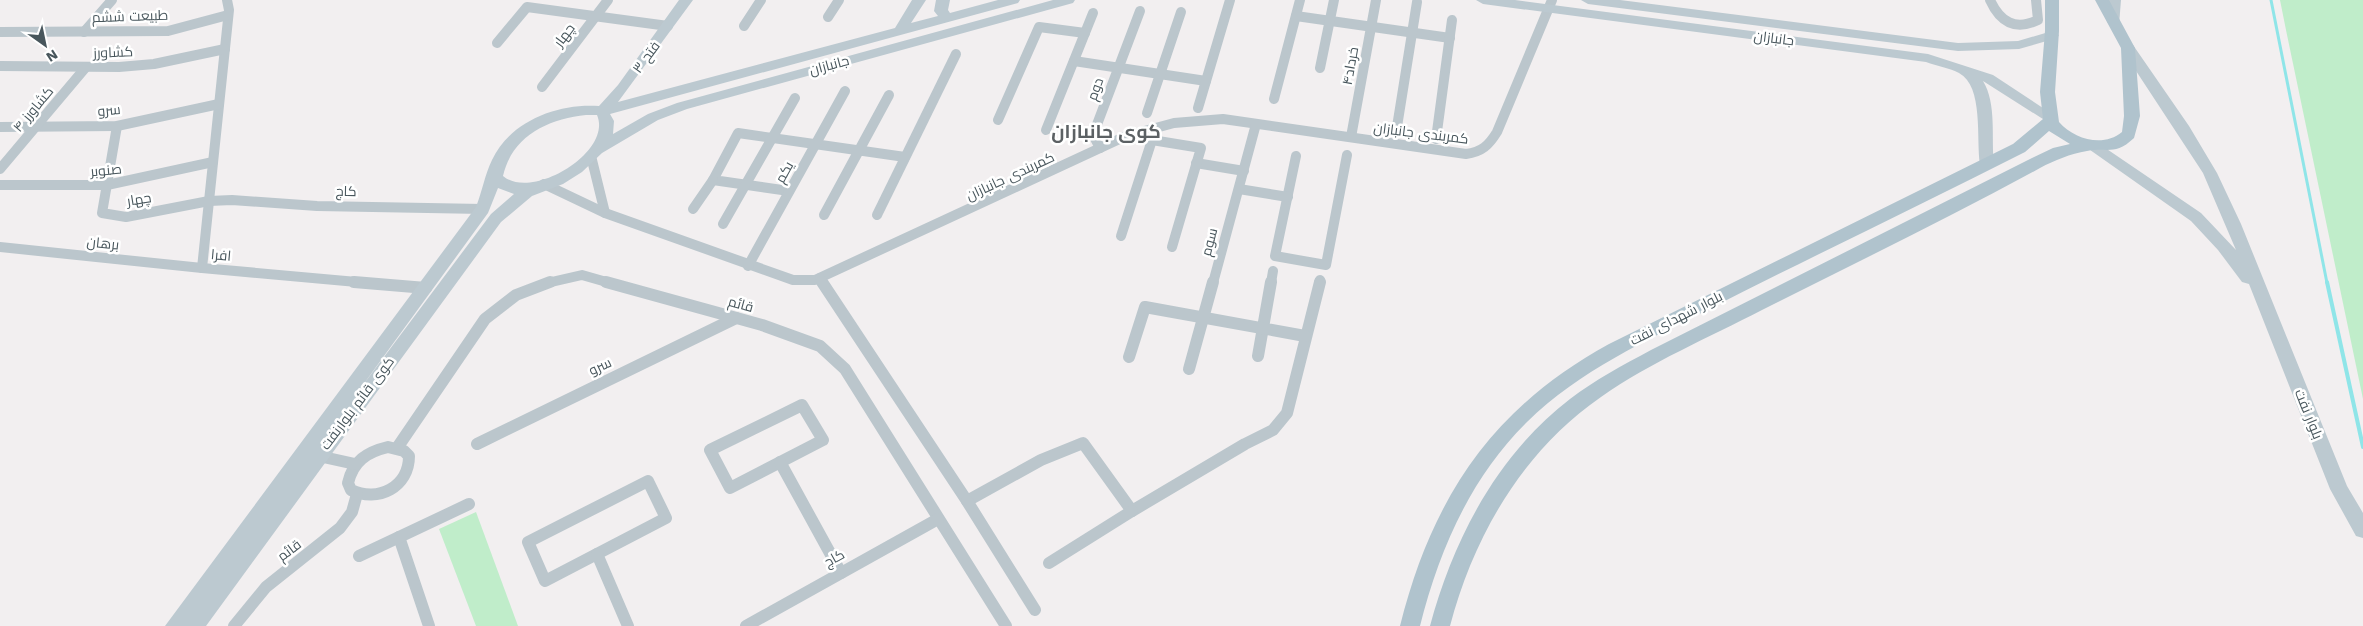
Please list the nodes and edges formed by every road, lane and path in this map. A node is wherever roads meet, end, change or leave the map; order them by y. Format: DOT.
graph roads {
  1 [pos="112,0"];
  2 [pos="228,0"];
  3 [pos="608,0"];
  4 [pos="686,0"];
  5 [pos="761,0"];
  6 [pos="839,0"];
  7 [pos="919,0"];
  8 [pos="943,0"];
  9 [pos="1013,0"];
  10 [pos="1230,0"];
  11 [pos="1300,0"];
  12 [pos="1334,0"];
  13 [pos="1376,0"];
  14 [pos="1483,0"];
  15 [pos="1588,0"];
  16 [pos="1990,0"];
  17 [pos="2036,0"];
  18 [pos="2052,0"];
  19 [pos="2102,0"];
  20 [pos="2114,0"];
  21 [pos="1062,1"];
  22 [pos="1417,2"];
  23 [pos="529,3"];
  24 [pos="1551,5"];
  25 [pos="1140,10"];
  26 [pos="1181,12"];
  27 [pos="1093,13"];
  28 [pos="228,15"];
  29 [pos="596,16"];
  30 [pos="1296,16"];
  31 [pos="828,17"];
  32 [pos="947,18"];
  33 [pos="1452,20"];
  34 [pos="1330,21"];
  35 [pos="2114,22"];
  36 [pos="668,26"];
  37 [pos="744,26"];
  38 [pos="1371,27"];
  39 [pos="900,30"];
  40 [pos="0,32"];
  41 [pos="84,32"];
  42 [pos="1085,33"];
  43 [pos="1412,33"];
  44 [pos="2052,35"];
  45 [pos="1450,38"];
  46 [pos="497,43"];
  47 [pos="2128,48"];
  48 [pos="224,49"];
  49 [pos="956,54"];
  50 [pos="1074,61"];
  51 [pos="0,66"];
  52 [pos="86,67"];
  53 [pos="1118,68"];
  54 [pos="1320,68"];
  55 [pos="1963,68"];
  56 [pos="1160,74"];
  57 [pos="1206,81"];
  58 [pos="542,87"];
  59 [pos="845,91"];
  60 [pos="890,95"];
  61 [pos="795,98"];
  62 [pos="1274,100"];
  63 [pos="219,104"];
  64 [pos="1198,108"];
  65 [pos="602,111"];
  66 [pos="1147,113"];
  67 [pos="2051,119"];
  68 [pos="998,120"];
  69 [pos="1256,124"];
  70 [pos="117,126"];
  71 [pos="0,127"];
  72 [pos="35,127"];
  73 [pos="1046,130"];
  74 [pos="1396,133"];
  75 [pos="773,137"];
  76 [pos="1351,137"];
  77 [pos="1436,139"];
  78 [pos="816,143"];
  79 [pos="2090,145"];
  80 [pos="1100,148"];
  81 [pos="859,150"];
  82 [pos="595,152"];
  83 [pos="1346,155"];
  84 [pos="1296,156"];
  85 [pos="905,158"];
  86 [pos="213,162"];
  87 [pos="1196,163"];
  88 [pos="1987,164"];
  89 [pos="0,168"];
  90 [pos="1244,171"];
  91 [pos="495,178"];
  92 [pos="713,180"];
  93 [pos="746,184"];
  94 [pos="0,185"];
  95 [pos="107,185"];
  96 [pos="538,187"];
  97 [pos="1239,189"];
  98 [pos="789,191"];
  99 [pos="1288,197"];
  100 [pos="209,201"];
  101 [pos="484,209"];
  102 [pos="693,209"];
  103 [pos="606,214"];
  104 [pos="824,215"];
  105 [pos="877,215"];
  106 [pos="723,224"];
  107 [pos="1121,236"];
  108 [pos="1172,246"];
  109 [pos="0,247"];
  110 [pos="748,266"];
  111 [pos="202,268"];
  112 [pos="1273,271"];
  113 [pos="820,278"];
  114 [pos="1320,280"];
  115 [pos="426,288"];
  116 [pos="2261,296"];
  117 [pos="1204,316"];
  118 [pos="736,318"];
  119 [pos="1264,328"];
  120 [pos="1305,336"];
  121 [pos="1258,356"];
  122 [pos="1129,358"];
  123 [pos="1189,368"];
  124 [pos="477,444"];
  125 [pos="397,448"];
  126 [pos="310,454"];
  127 [pos="780,462"];
  128 [pos="355,464"];
  129 [pos="357,494"];
  130 [pos="967,501"];
  131 [pos="469,504"];
  132 [pos="1132,511"];
  133 [pos="938,520"];
  134 [pos="2363,530"];
  135 [pos="399,537"];
  136 [pos="597,554"];
  137 [pos="359,556"];
  138 [pos="1049,563"];
  139 [pos="840,573"];
  140 [pos="1035,610"];
  141 [pos="175,626"];
  142 [pos="194,626"];
  143 [pos="234,626"];
  144 [pos="429,626"];
  145 [pos="628,626"];
  146 [pos="746,626"];
  147 [pos="1006,626"];
  148 [pos="1410,626"];
  149 [pos="1440,626"];
  1 -- 41 [label="street"];
  2 -- 28 [label="street, افرا"];
  3 -- 29 [label="street, چهار"];
  4 -- 36 [label="street, فتح ۳"];
  5 -- 37 [label="street"];
  6 -- 31 [label="street"];
  7 -- 39 [label="street"];
  8 -- 32 [label="street"];
  9 -- 32 [label="street, جانبازان"];
  10 -- 57 [label="street"];
  11 -- 30 [label="street"];
  12 -- 34 [label="street"];
  13 -- 38 [label="street, خرداد۴"];
  14 -- 24 [label="street, جانبازان"];
  15 -- 44 [label="street, جانبازان"];
  16 -- 17 [label="street"];
  18 -- 44 [label="main road"];
  19 -- 35 [label="main road"];
  20 -- 35 [label="street"];
  21 -- 82 [label="street, جانبازان"];
  22 -- 43 [label="street"];
  23 -- 29 [label="street"];
  23 -- 46 [label="street"];
  24 -- 55 [label="street, جانبازان"];
  24 -- 76 [label="street, کمربندی جانبازان"];
  25 -- 53 [label="street"];
  26 -- 56 [label="street"];
  27 -- 42 [label="street"];
  28 -- 41 [label="street, طبیعت ششم"];
  28 -- 48 [label="street, افرا"];
  29 -- 36 [label="street"];
  29 -- 58 [label="street, چهار"];
  30 -- 34 [label="street"];
  30 -- 62 [label="street"];
  32 -- 39 [label="street, جانبازان"];
  33 -- 45 [label="street"];
  34 -- 38 [label="street"];
  34 -- 54 [label="street"];
  35 -- 47 [label="main road"];
  36 -- 65 [label="street, فتح ۳"];
  38 -- 43 [label="street"];
  38 -- 76 [label="street, خرداد۴"];
  39 -- 65 [label="street, جانبازان"];
  40 -- 41 [label="street, طبیعت ششم"];
  42 -- 50 [label="street"];
  42 -- 68 [label="street"];
  43 -- 45 [label="street"];
  43 -- 74 [label="street"];
  44 -- 67 [label="main road"];
  45 -- 77 [label="street"];
  47 -- 79 [label="main road"];
  47 -- 116 [label="street"];
  48 -- 52 [label="street, کشاورز"];
  48 -- 63 [label="street, افرا"];
  49 -- 85 [label="street"];
  50 -- 53 [label="street"];
  50 -- 73 [label="street"];
  51 -- 52 [label="street, کشاورز"];
  52 -- 72 [label="street, کشاورز ۴"];
  53 -- 56 [label="street"];
  53 -- 80 [label="street, دوم"];
  55 -- 67 [label="street, جانبازان"];
  55 -- 88 [label="street"];
  56 -- 57 [label="street"];
  56 -- 66 [label="street"];
  57 -- 64 [label="street"];
  59 -- 78 [label="street, یکم"];
  60 -- 81 [label="street"];
  61 -- 75 [label="street"];
  63 -- 70 [label="street, سرو"];
  63 -- 86 [label="street, افرا"];
  65 -- 82 [label="street"];
  65 -- 91 [label="street, جانبازان"];
  67 -- 79 [label="main road"];
  67 -- 88 [label="main road, بلوار شهدای نفت"];
  69 -- 76 [label="street, کمربندی جانبازان"];
  69 -- 80 [label="street, کمربندی جانبازان"];
  69 -- 90 [label="street, سوم"];
  70 -- 72 [label="street, سرو"];
  70 -- 95 [label="street, چهار"];
  71 -- 72 [label="street, سرو"];
  72 -- 89 [label="street, کشاورز ۴"];
  75 -- 78 [label="street"];
  75 -- 92 [label="street"];
  75 -- 93 [label="street"];
  78 -- 81 [label="street"];
  78 -- 98 [label="street, یکم"];
  79 -- 116 [label="street"];
  79 -- 149 [label="main road, بلوار شهدای نفت"];
  80 -- 113 [label="street, کمربندی جانبازان"];
  81 -- 85 [label="street"];
  81 -- 104 [label="street"];
  82 -- 96 [label="street, جانبازان"];
  82 -- 103 [label="street"];
  83 -- 99 [label="street"];
  84 -- 99 [label="street"];
  85 -- 105 [label="street"];
  86 -- 95 [label="street, صنوبر"];
  86 -- 100 [label="street, افرا"];
  87 -- 90 [label="street"];
  87 -- 107 [label="street"];
  87 -- 108 [label="street"];
  88 -- 148 [label="main road, بلوار شهدای نفت"];
  90 -- 97 [label="street, سوم"];
  91 -- 96 [label="street"];
  91 -- 101 [label="street, کوی قائم بلوارنفت"];
  92 -- 93 [label="street"];
  92 -- 102 [label="street"];
  93 -- 98 [label="street"];
  93 -- 106 [label="street"];
  94 -- 95 [label="street, صنوبر"];
  95 -- 100 [label="street, چهار"];
  96 -- 103 [label="street, کمربندی جانبازان"];
  96 -- 126 [label="street, کوی قائم بلوارنفت"];
  97 -- 99 [label="street"];
  97 -- 117 [label="street, سوم"];
  98 -- 110 [label="street, یکم"];
  100 -- 101 [label="street, کاج"];
  100 -- 111 [label="street, افرا"];
  101 -- 115 [label="street, کوی قائم بلوارنفت"];
  103 -- 110 [label="street, کمربندی جانبازان"];
  109 -- 111 [label="street, برهان"];
  110 -- 113 [label="street, کمربندی جانبازان"];
  111 -- 115 [label="street, افرا"];
  112 -- 119 [label="street"];
  113 -- 130 [label="street"];
  114 -- 120 [label="street"];
  115 -- 126 [label="street, کوی قائم بلوارنفت"];
  116 -- 134 [label="street, بلوار نفت"];
  117 -- 119 [label="street"];
  117 -- 122 [label="street"];
  117 -- 123 [label="street, سوم"];
  118 -- 124 [label="street, سرو"];
  118 -- 125 [label="street, قائم"];
  118 -- 133 [label="street, قائم"];
  119 -- 120 [label="street"];
  119 -- 121 [label="street"];
  120 -- 132 [label="street"];
  125 -- 128 [label="street"];
  125 -- 129 [label="street"];
  126 -- 128 [label="street"];
  126 -- 141 [label="street, کوی قائم بلوارنفت"];
  126 -- 142 [label="street, کوی قائم بلوارنفت"];
  127 -- 127 [label="street"];
  127 -- 139 [label="street"];
  128 -- 129 [label="street"];
  129 -- 143 [label="street, قائم"];
  130 -- 132 [label="street"];
  130 -- 140 [label="street"];
  131 -- 135 [label="street"];
  132 -- 138 [label="street"];
  133 -- 139 [label="street, کاج"];
  133 -- 147 [label="street, قائم"];
  135 -- 137 [label="street"];
  135 -- 144 [label="street"];
  136 -- 136 [label="street"];
  136 -- 145 [label="street"];
  139 -- 146 [label="street, کاج"];
}
